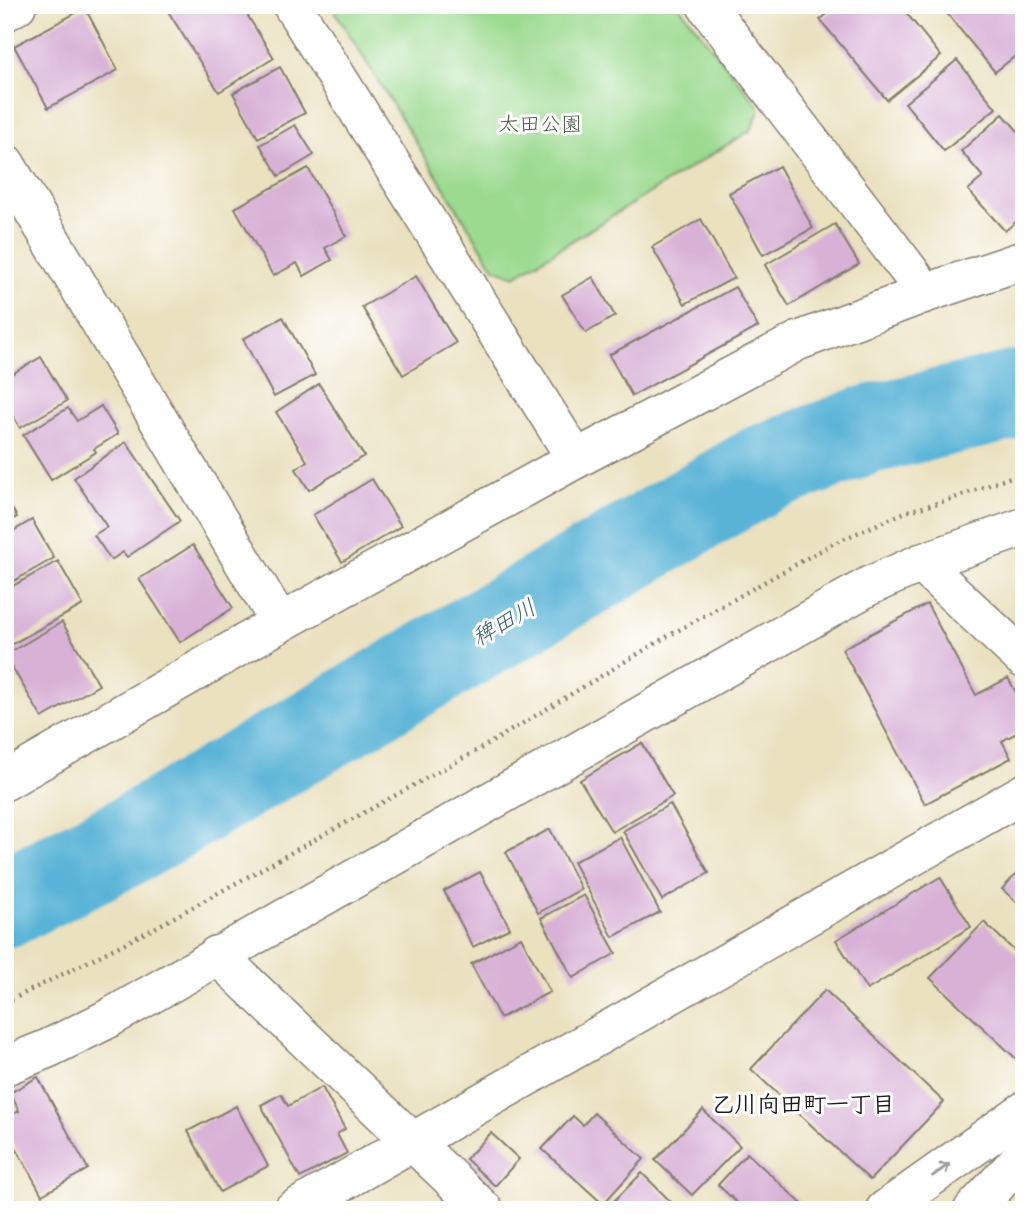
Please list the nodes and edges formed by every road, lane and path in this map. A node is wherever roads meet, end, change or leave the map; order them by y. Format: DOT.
graph roads {
  1 [pos="17,5"];
  2 [pos="292,5"];
  3 [pos="706,5"];
  4 [pos="5,12"];
  5 [pos="5,163"];
  6 [pos="1024,260"];
  7 [pos="926,293"];
  8 [pos="576,459"];
  9 [pos="1024,472"];
  10 [pos="1024,527"];
  11 [pos="921,563"];
  12 [pos="280,623"];
  13 [pos="1024,659"];
  14 [pos="7,776"];
  15 [pos="1024,793"];
  16 [pos="217,955"];
  17 [pos="5,1003"];
  18 [pos="5,1066"];
  19 [pos="1024,1111"];
  20 [pos="414,1142"];
  21 [pos="1024,1155"];
  22 [pos="293,1210"];
  23 [pos="484,1210"];
  24 [pos="885,1210"];
  25 [pos="973,1210"];
  1 -- 4 [label="street"];
  2 -- 8 [label="street"];
  3 -- 7 [label="street"];
  5 -- 12 [label="street"];
  6 -- 7 [label="street"];
  7 -- 8 [label="street"];
  8 -- 12 [label="street"];
  9 -- 17 [label="path"];
  10 -- 11 [label="street"];
  11 -- 13 [label="street"];
  11 -- 16 [label="street"];
  12 -- 14 [label="street"];
  15 -- 20 [label="street"];
  16 -- 18 [label="street"];
  16 -- 20 [label="street"];
  24 -- 19 [label="street, one-way"];
  20 -- 22 [label="street"];
  20 -- 23 [label="street"];
  21 -- 25 [label="street"];
}
